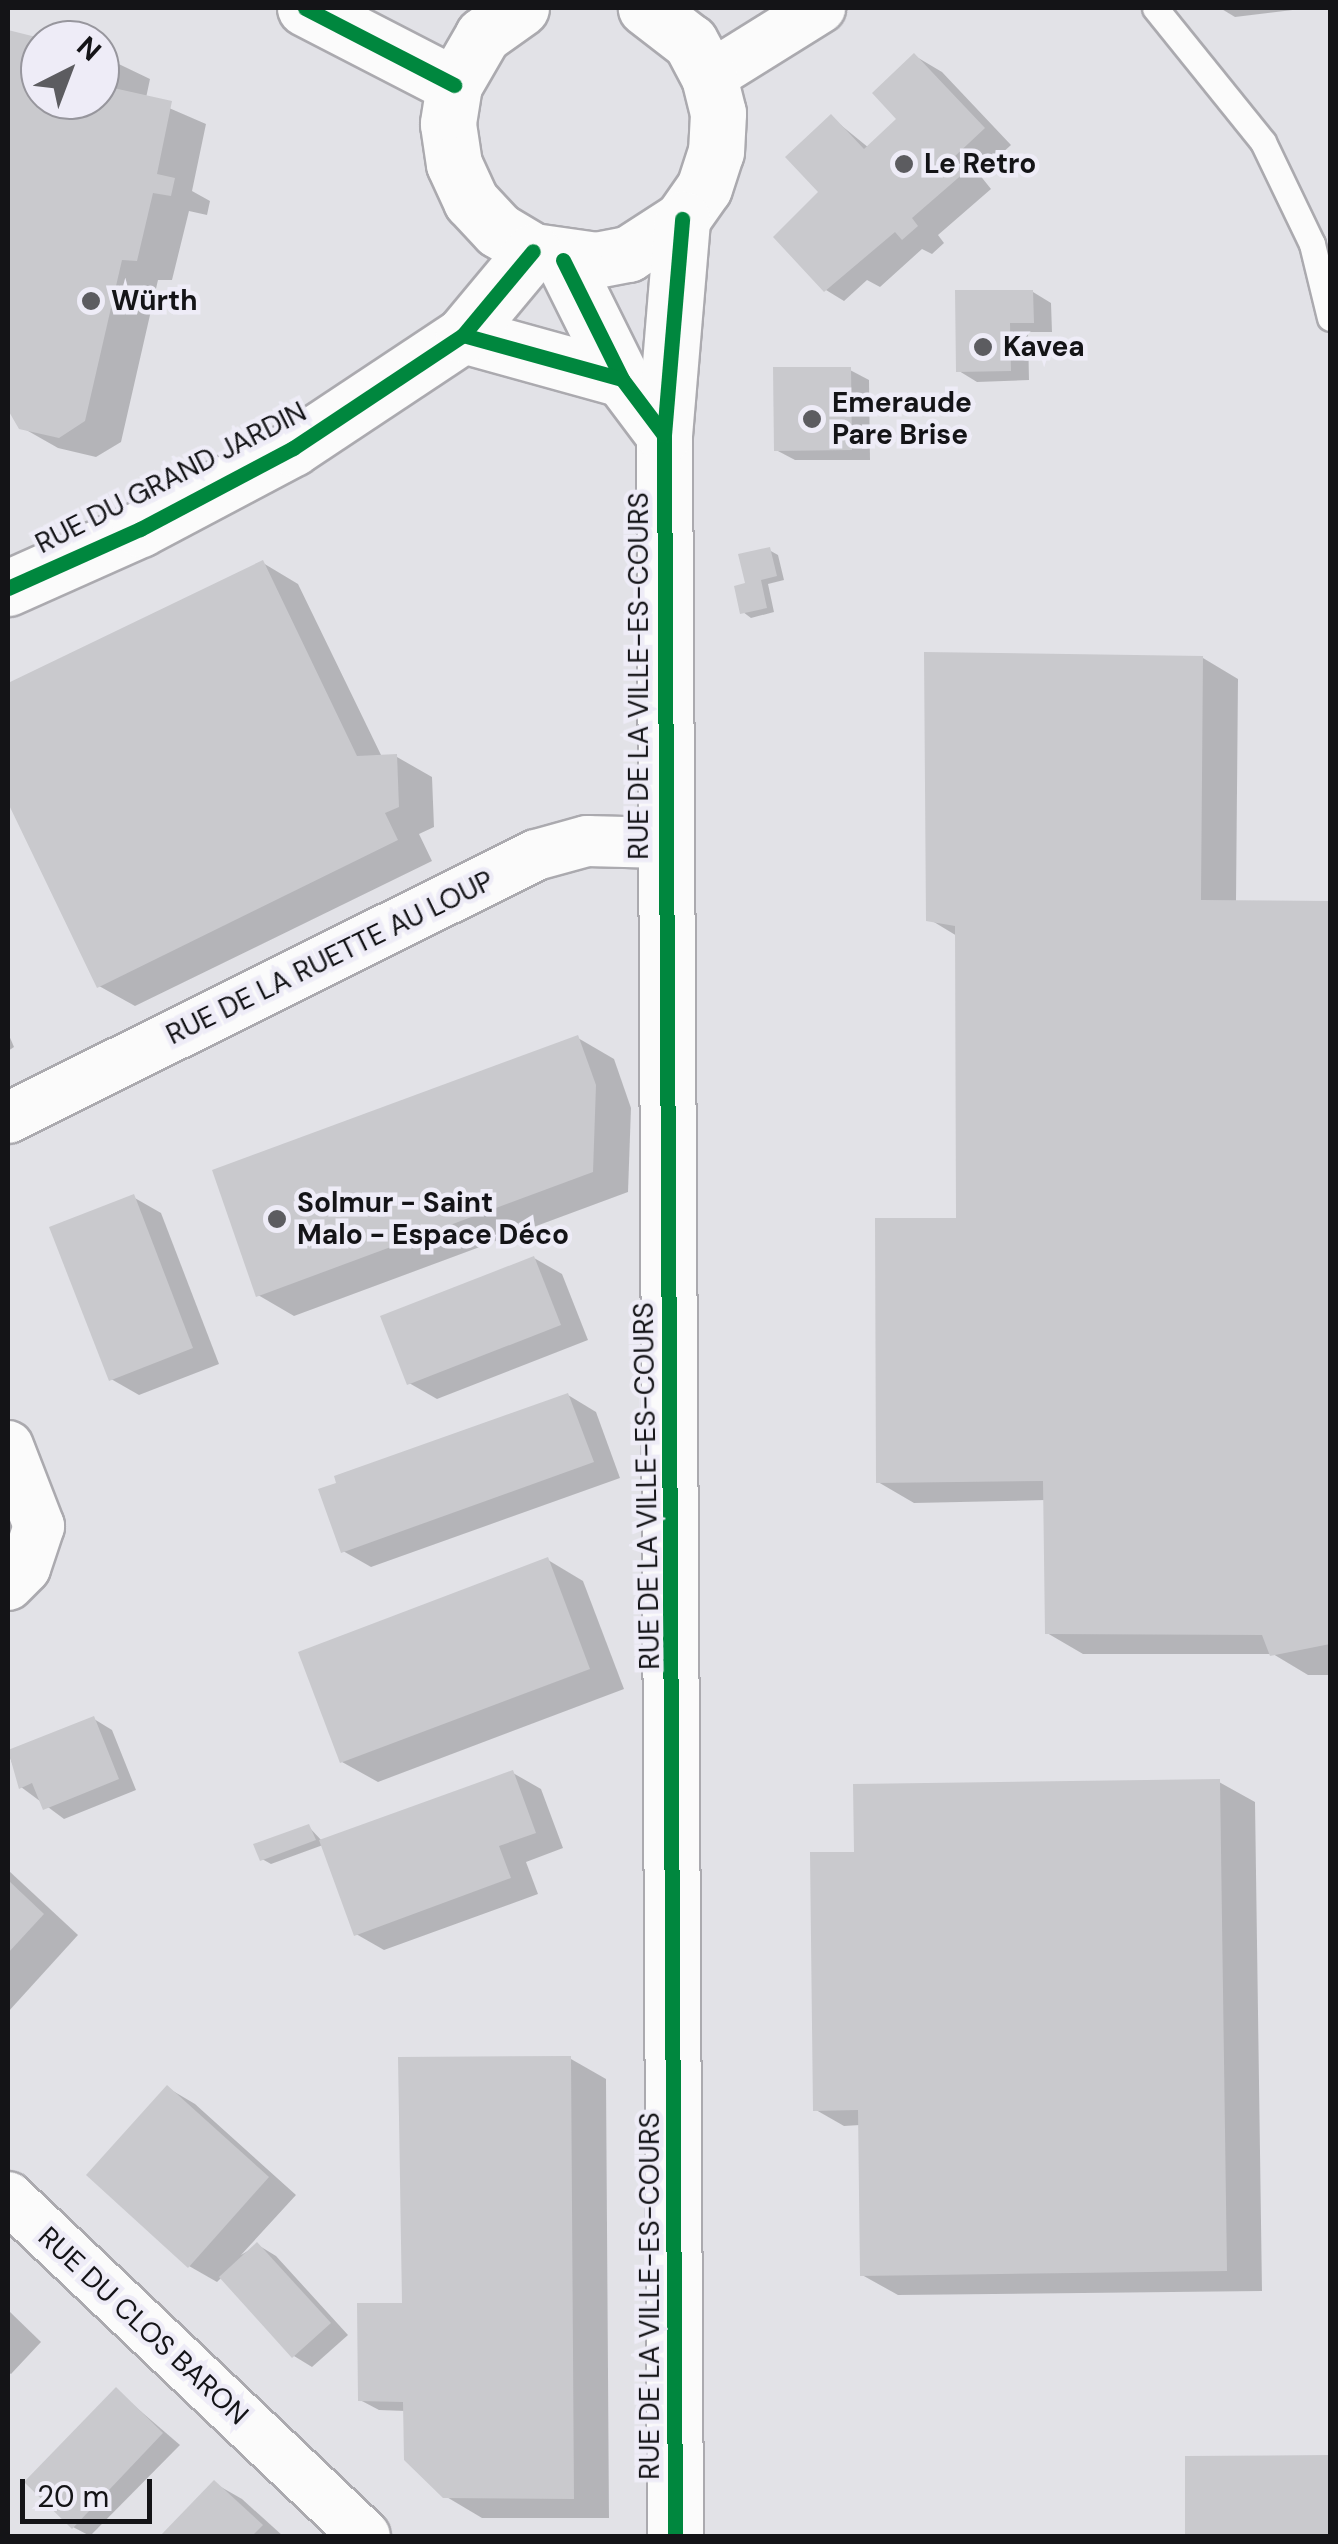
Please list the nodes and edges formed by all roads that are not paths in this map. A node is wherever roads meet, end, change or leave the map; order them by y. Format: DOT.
graph roads {
  1 [pos="305,8"];
  2 [pos="520,8"];
  3 [pos="646,8"];
  4 [pos="820,8"];
  5 [pos="1155,8"];
  6 [pos="709,76"];
  7 [pos="454,85"];
  8 [pos="682,219"];
  9 [pos="548,255"];
  10 [pos="1330,318"];
  11 [pos="464,335"];
  12 [pos="622,379"];
  13 [pos="664,435"];
  14 [pos="8,588"];
  15 [pos="663,843"];
  16 [pos="8,1118"];
  17 [pos="8,1446"];
  18 [pos="8,1585"];
  19 [pos="8,2197"];
  20 [pos="365,2536"];
  21 [pos="675,2536"];
  1 -- 7 [label="street"];
  2 -- 7 [label="street"];
  3 -- 6 [label="street"];
  4 -- 6 [label="street"];
  5 -- 10 [label="lane"];
  6 -- 8 [label="street"];
  7 -- 9 [label="street"];
  8 -- 9 [label="street"];
  8 -- 13 [label="street, RUE DE LA VILLE-ES-COURS"];
  9 -- 11 [label="street, RUE DU GRAND JARDIN"];
  9 -- 12 [label="street"];
  11 -- 12 [label="street"];
  11 -- 14 [label="street, RUE DU GRAND JARDIN"];
  12 -- 13 [label="street"];
  13 -- 15 [label="street, RUE DE LA VILLE-ES-COURS"];
  15 -- 16 [label="street, RUE DE LA RUETTE AU LOUP"];
  15 -- 21 [label="street, RUE DE LA VILLE-ES-COURS"];
  17 -- 18 [label="street"];
  19 -- 20 [label="street, RUE DU CLOS BARON"];
}
